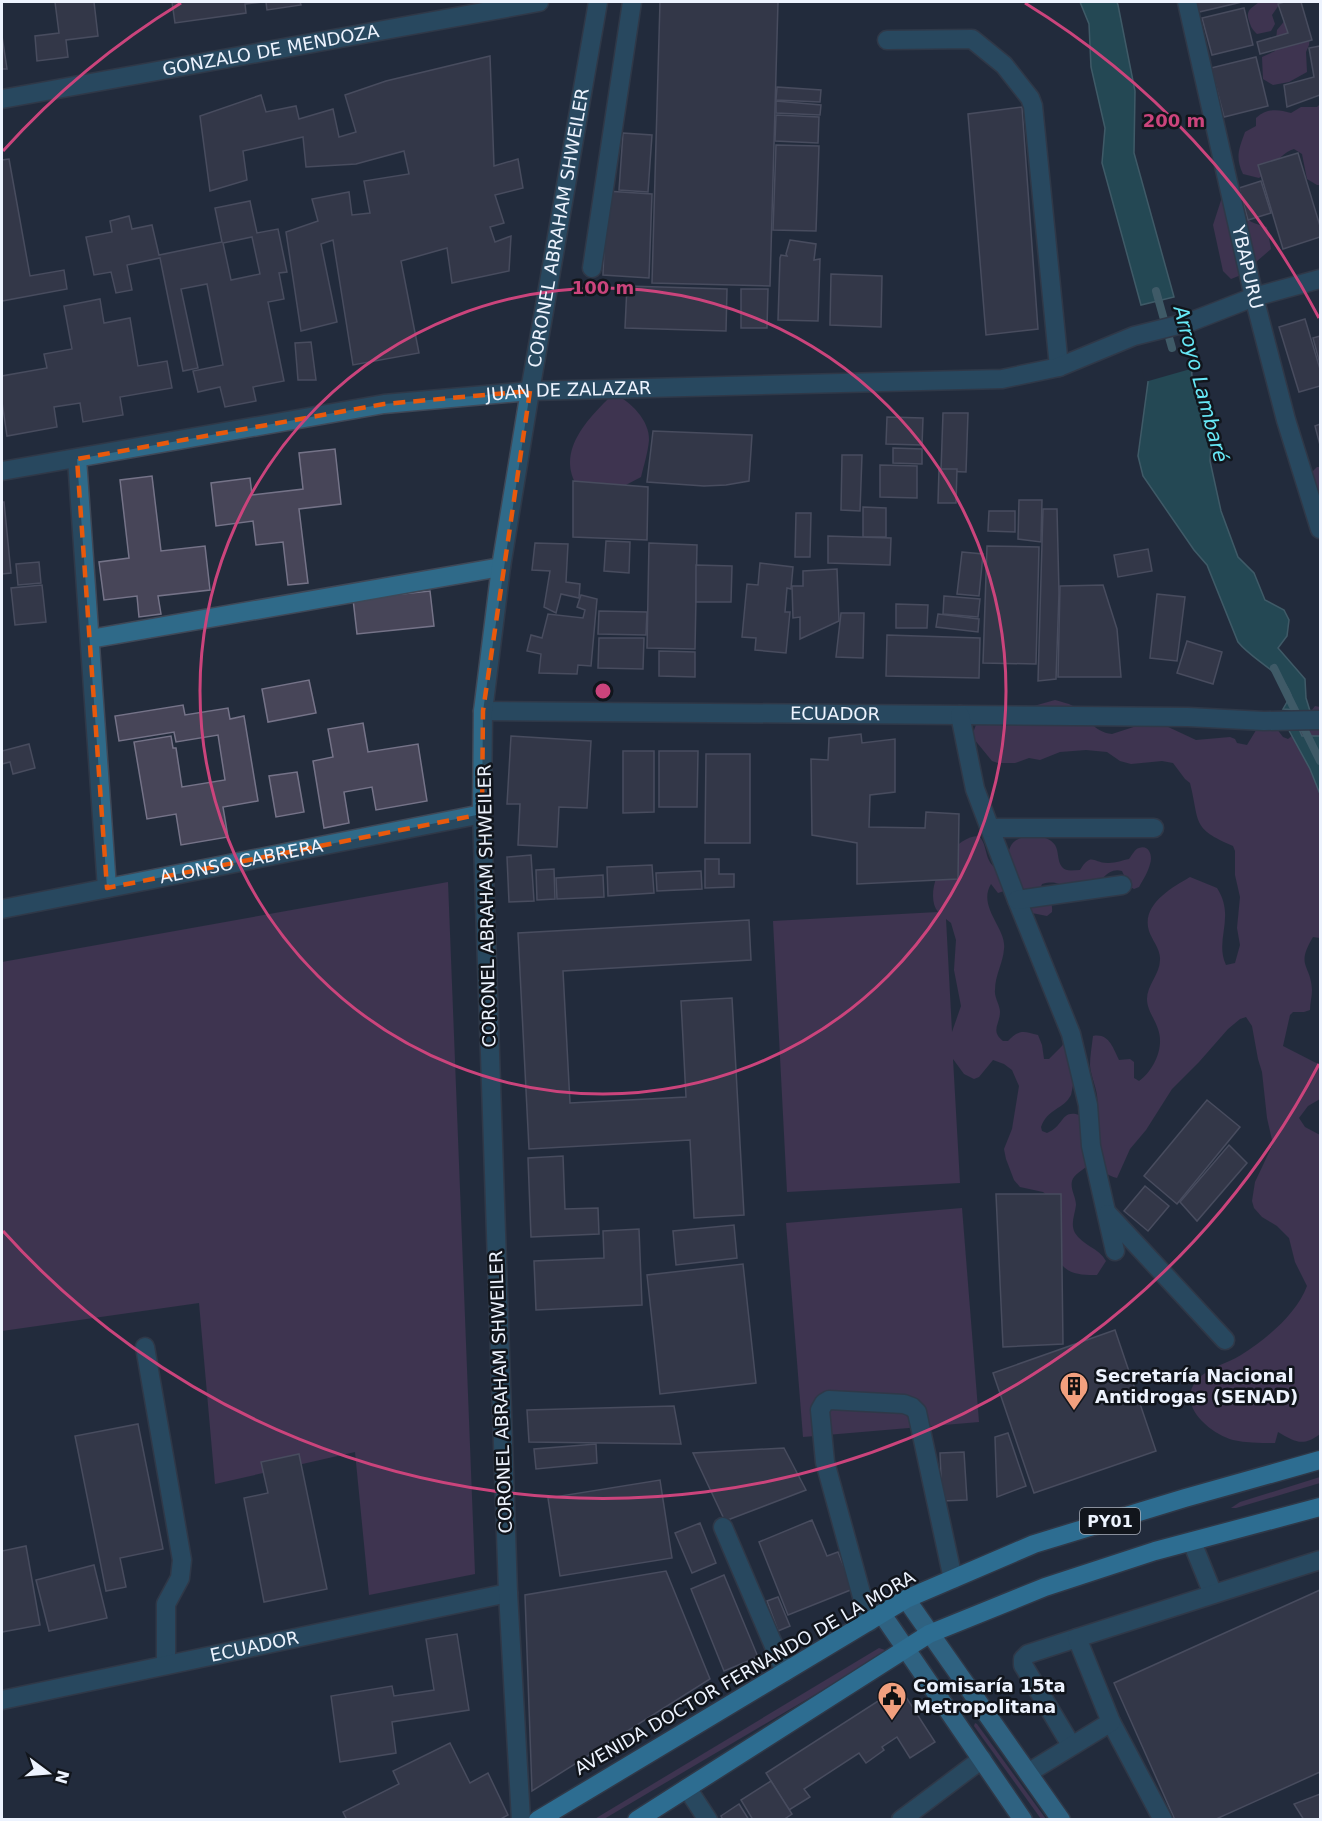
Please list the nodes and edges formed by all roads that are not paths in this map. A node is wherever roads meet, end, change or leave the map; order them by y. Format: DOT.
graph roads {
  1 [pos="539,2"];
  2 [pos="598,2"];
  3 [pos="632,2"];
  4 [pos="1187,2"];
  5 [pos="887,40"];
  6 [pos="2,99"];
  7 [pos="592,268"];
  8 [pos="1320,279"];
  9 [pos="1254,297"];
  10 [pos="1059,367"];
  11 [pos="530,391"];
  12 [pos="77,459"];
  13 [pos="2,471"];
  14 [pos="1320,529"];
  15 [pos="501,567"];
  16 [pos="90,639"];
  17 [pos="483,711"];
  18 [pos="960,715"];
  19 [pos="1320,720"];
  20 [pos="482,814"];
  21 [pos="990,828"];
  22 [pos="1154,828"];
  23 [pos="1122,885"];
  24 [pos="107,888"];
  25 [pos="1017,900"];
  26 [pos="2,909"];
  27 [pos="1106,1212"];
  28 [pos="1115,1251"];
  29 [pos="1225,1340"];
  30 [pos="145,1347"];
  31 [pos="1320,1460"];
  32 [pos="1320,1507"];
  33 [pos="723,1527"];
  34 [pos="1192,1542"];
  35 [pos="1320,1560"];
  36 [pos="953,1579"];
  37 [pos="508,1593"];
  38 [pos="1213,1594"];
  39 [pos="906,1599"];
  40 [pos="875,1618"];
  41 [pos="929,1634"];
  42 [pos="1077,1638"];
  43 [pos="905,1649"];
  44 [pos="166,1665"];
  45 [pos="786,1672"];
  46 [pos="2,1700"];
  47 [pos="1111,1722"];
  48 [pos="1071,1745"];
  49 [pos="982,1760"];
  50 [pos="1028,1773"];
  51 [pos="687,1788"];
  52 [pos="521,1820"];
  53 [pos="538,1820"];
  54 [pos="637,1820"];
  55 [pos="708,1820"];
  56 [pos="901,1820"];
  57 [pos="1023,1820"];
  58 [pos="1061,1820"];
  59 [pos="1163,1820"];
  1 -- 6 [label="street, GONZALO DE MENDOZA"];
  2 -- 11 [label="street, CORONEL ABRAHAM SHWEILER"];
  3 -- 7 [label="street"];
  4 -- 9 [label="street, YBAPURU"];
  5 -- 10 [label="street"];
  8 -- 9 [label="street"];
  9 -- 10 [label="street, JUAN DE ZALAZAR"];
  9 -- 14 [label="street, YBAPURU"];
  10 -- 11 [label="street, JUAN DE ZALAZAR"];
  11 -- 12 [label="street, JUAN DE ZALAZAR"];
  11 -- 15 [label="street, CORONEL ABRAHAM SHWEILER"];
  12 -- 13 [label="street, JUAN DE ZALAZAR"];
  12 -- 16 [label="street"];
  15 -- 16 [label="street"];
  15 -- 17 [label="street, CORONEL ABRAHAM SHWEILER"];
  16 -- 24 [label="street"];
  17 -- 18 [label="street, ECUADOR"];
  17 -- 20 [label="street, CORONEL ABRAHAM SHWEILER"];
  18 -- 19 [label="street, ECUADOR"];
  18 -- 21 [label="street"];
  20 -- 24 [label="street, ALONSO CABRERA"];
  20 -- 37 [label="street, CORONEL ABRAHAM SHWEILER"];
  21 -- 22 [label="street"];
  21 -- 25 [label="street"];
  23 -- 25 [label="street"];
  24 -- 26 [label="street, ALONSO CABRERA"];
  25 -- 27 [label="street"];
  27 -- 28 [label="street"];
  27 -- 29 [label="street"];
  30 -- 44 [label="street"];
  31 -- 36 [label="highway, AVENIDA DOCTOR FERNANDO DE LA MORA / PY01"];
  32 -- 34 [label="highway, PY01"];
  33 -- 45 [label="street"];
  34 -- 38 [label="street"];
  34 -- 41 [label="highway, PY01"];
  35 -- 38 [label="street"];
  36 -- 39 [label="highway, AVENIDA DOCTOR FERNANDO DE LA MORA / PY01"];
  36 -- 40 [label="street"];
  37 -- 44 [label="street, ECUADOR"];
  37 -- 52 [label="street, CORONEL ABRAHAM SHWEILER"];
  38 -- 42 [label="street"];
  39 -- 40 [label="highway, AVENIDA DOCTOR FERNANDO DE LA MORA / PY01"];
  39 -- 41 [label="main road"];
  40 -- 43 [label="main road"];
  40 -- 45 [label="highway, AVENIDA DOCTOR FERNANDO DE LA MORA / PY01"];
  41 -- 43 [label="highway, PY01"];
  41 -- 50 [label="main road"];
  42 -- 47 [label="street"];
  42 -- 48 [label="street"];
  43 -- 49 [label="main road"];
  43 -- 51 [label="highway, PY01"];
  44 -- 46 [label="street, ECUADOR"];
  45 -- 53 [label="highway, AVENIDA DOCTOR FERNANDO DE LA MORA / PY01"];
  47 -- 48 [label="street"];
  47 -- 59 [label="street"];
  48 -- 50 [label="street"];
  49 -- 56 [label="street"];
  49 -- 57 [label="main road"];
  50 -- 58 [label="main road"];
  51 -- 54 [label="highway, PY01"];
  51 -- 55 [label="street"];
}
